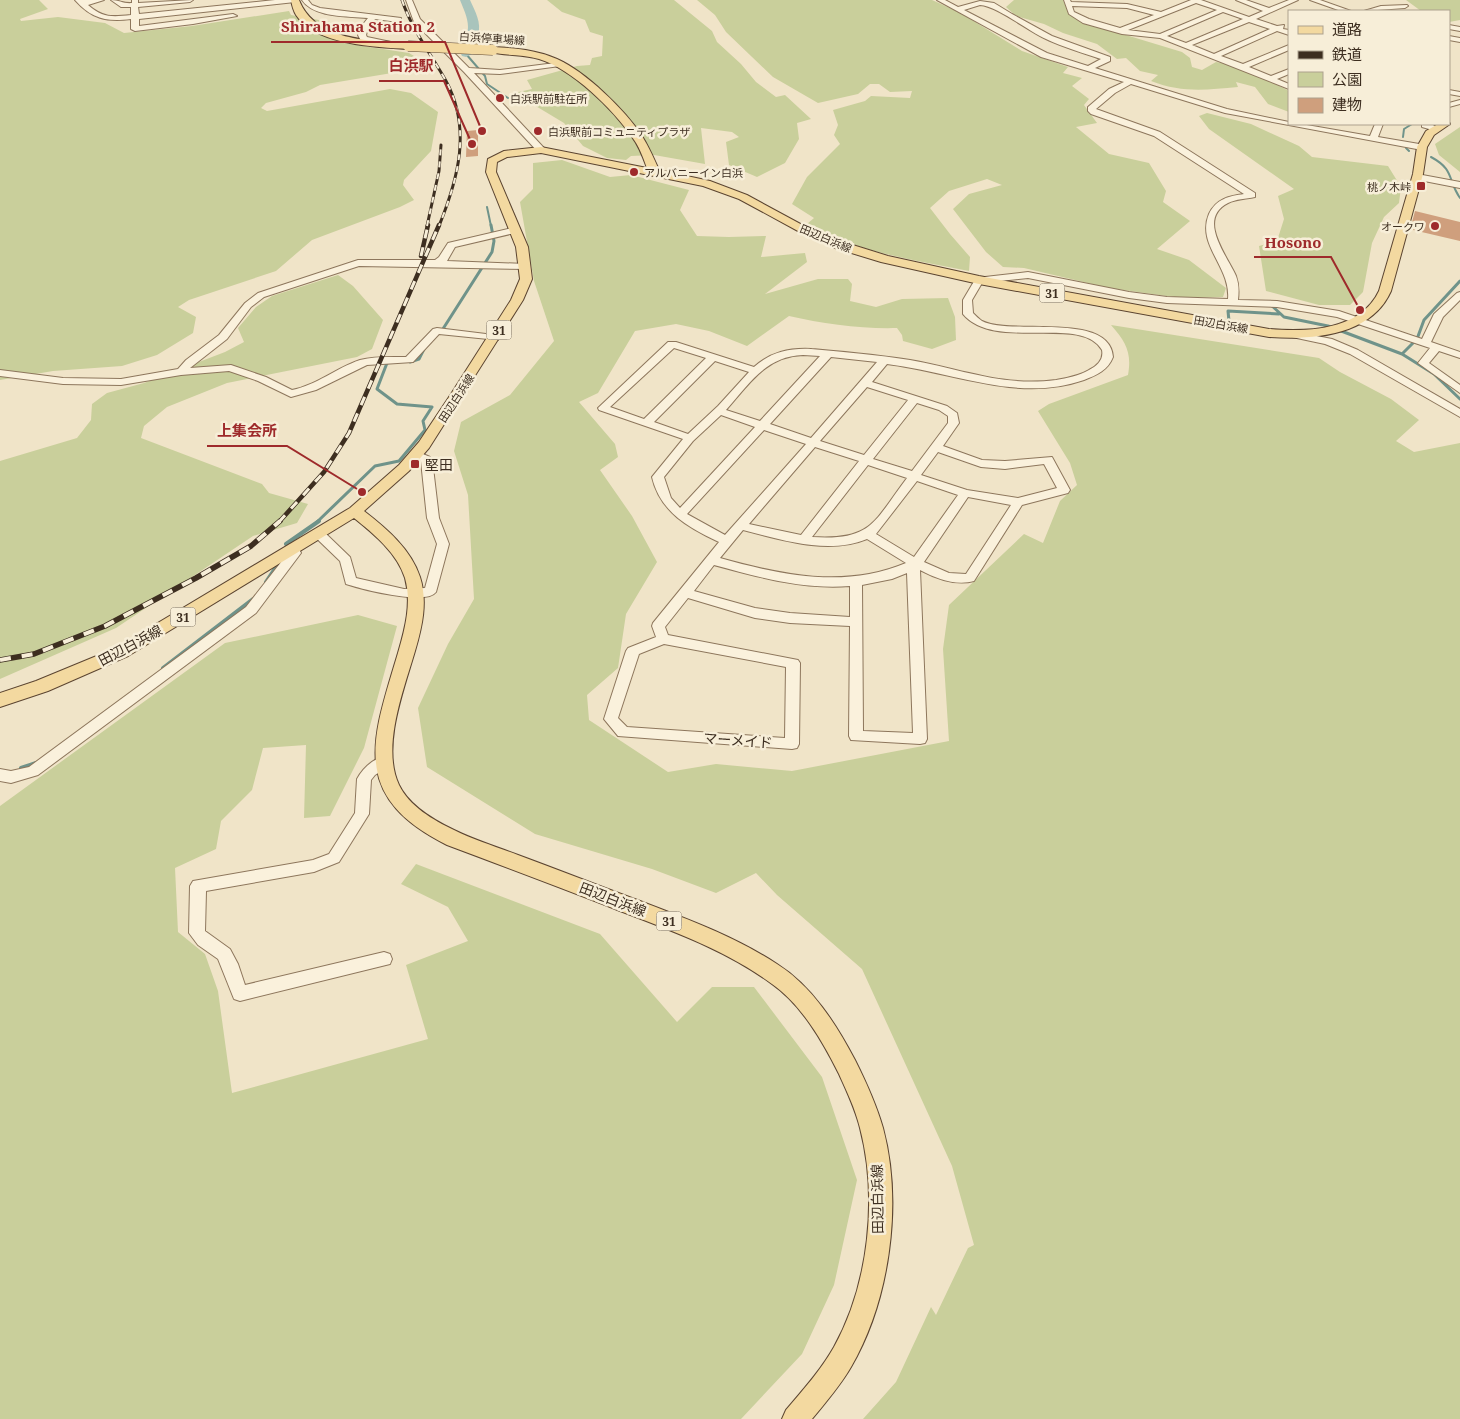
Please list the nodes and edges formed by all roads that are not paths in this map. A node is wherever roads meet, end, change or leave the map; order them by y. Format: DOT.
graph roads {
  1 [pos="101,0"];
  2 [pos="114,0"];
  3 [pos="190,0"];
  4 [pos="295,0"];
  5 [pos="305,0"];
  6 [pos="409,0"];
  7 [pos="940,0"];
  8 [pos="1196,0"];
  9 [pos="1239,0"];
  10 [pos="1295,0"];
  11 [pos="1313,0"];
  12 [pos="1345,0"];
  13 [pos="1398,0"];
  14 [pos="272,1"];
  15 [pos="80,2"];
  16 [pos="1067,2"];
  17 [pos="135,3"];
  18 [pos="239,3"];
  19 [pos="1331,6"];
  20 [pos="959,9"];
  21 [pos="1408,9"];
  22 [pos="1223,10"];
  23 [pos="1321,10"];
  24 [pos="1344,10"];
  25 [pos="1372,10"];
  26 [pos="1270,11"];
  27 [pos="1160,14"];
  28 [pos="374,17"];
  29 [pos="135,18"];
  30 [pos="1250,19"];
  31 [pos="398,20"];
  32 [pos="1288,24"];
  33 [pos="1277,29"];
  34 [pos="1122,30"];
  35 [pos="1288,33"];
  36 [pos="1161,36"];
  37 [pos="405,46"];
  38 [pos="1187,46"];
  39 [pos="1288,47"];
  40 [pos="1215,56"];
  41 [pos="560,64"];
  42 [pos="1243,67"];
  43 [pos="1089,69"];
  44 [pos="467,70"];
  45 [pos="1288,71"];
  46 [pos="1271,79"];
  47 [pos="1130,82"];
  48 [pos="1288,87"];
  49 [pos="1288,124"];
  50 [pos="1295,125"];
  51 [pos="1379,125"];
  52 [pos="1441,125"];
  53 [pos="1373,139"];
  54 [pos="1422,147"];
  55 [pos="541,150"];
  56 [pos="646,153"];
  57 [pos="614,164"];
  58 [pos="654,171"];
  59 [pos="1417,177"];
  60 [pos="1455,184"];
  61 [pos="516,230"];
  62 [pos="437,263"];
  63 [pos="526,267"];
  64 [pos="979,280"];
  65 [pos="1460,295"];
  66 [pos="1234,303"];
  67 [pos="1360,320"];
  68 [pos="1296,335"];
  69 [pos="494,338"];
  70 [pos="1423,343"];
  71 [pos="1437,348"];
  72 [pos="828,354"];
  73 [pos="1460,355"];
  74 [pos="713,357"];
  75 [pos="884,361"];
  76 [pos="757,371"];
  77 [pos="181,372"];
  78 [pos="0,373"];
  79 [pos="865,382"];
  80 [pos="1460,390"];
  81 [pos="916,399"];
  82 [pos="719,411"];
  83 [pos="1460,414"];
  84 [pos="646,423"];
  85 [pos="763,425"];
  86 [pos="690,438"];
  87 [pos="814,442"];
  88 [pos="935,447"];
  89 [pos="416,455"];
  90 [pos="865,459"];
  91 [pos="914,476"];
  92 [pos="965,493"];
  93 [pos="1018,502"];
  94 [pos="355,511"];
  95 [pos="681,514"];
  96 [pos="742,526"];
  97 [pos="318,533"];
  98 [pos="869,535"];
  99 [pos="805,539"];
  100 [pos="727,542"];
  101 [pos="293,548"];
  102 [pos="712,560"];
  103 [pos="916,564"];
  104 [pos="856,583"];
  105 [pos="416,594"];
  106 [pos="686,594"];
  107 [pos="857,622"];
  108 [pos="663,639"];
  109 [pos="0,700"];
  110 [pos="384,762"];
  111 [pos="0,775"];
  112 [pos="384,959"];
  113 [pos="795,1419"];
  1 -- 15 [label="street"];
  2 -- 17 [label="street"];
  3 -- 17 [label="street"];
  4 -- 14 [label="street"];
  4 -- 37 [label="main road, 白浜停車場線"];
  5 -- 28 [label="street"];
  6 -- 44 [label="street"];
  7 -- 20 [label="street"];
  8 -- 22 [label="street"];
  8 -- 27 [label="street"];
  9 -- 26 [label="street"];
  10 -- 26 [label="street"];
  11 -- 19 [label="street"];
  12 -- 19 [label="street"];
  13 -- 21 [label="street"];
  14 -- 18 [label="street"];
  15 -- 29 [label="street"];
  16 -- 27 [label="street"];
  16 -- 34 [label="street"];
  17 -- 29 [label="street"];
  18 -- 29 [label="street"];
  19 -- 23 [label="street"];
  19 -- 24 [label="street"];
  20 -- 43 [label="street"];
  20 -- 43 [label="street"];
  21 -- 25 [label="street"];
  22 -- 30 [label="street"];
  22 -- 36 [label="street"];
  26 -- 30 [label="street"];
  27 -- 34 [label="street"];
  28 -- 31 [label="street"];
  28 -- 37 [label="street"];
  30 -- 33 [label="street"];
  30 -- 38 [label="street"];
  32 -- 33 [label="street"];
  33 -- 35 [label="street"];
  33 -- 40 [label="street"];
  34 -- 36 [label="street"];
  36 -- 38 [label="street"];
  37 -- 41 [label="main road, 白浜停車場線, bridge"];
  38 -- 40 [label="street"];
  39 -- 42 [label="street"];
  40 -- 42 [label="street"];
  41 -- 44 [label="street"];
  41 -- 56 [label="main road, 白浜停車場線"];
  42 -- 46 [label="street"];
  43 -- 47 [label="street"];
  44 -- 55 [label="street"];
  45 -- 46 [label="street"];
  46 -- 48 [label="street"];
  47 -- 49 [label="street"];
  47 -- 66 [label="street"];
  50 -- 53 [label="street"];
  51 -- 53 [label="street"];
  52 -- 54 [label="main road, 田辺白浜線 / 31"];
  53 -- 54 [label="street"];
  54 -- 59 [label="main road, 田辺白浜線 / 31"];
  55 -- 57 [label="main road, 田辺白浜線 / 31"];
  55 -- 61 [label="main road, 田辺白浜線 / 31"];
  56 -- 57 [label="main road"];
  56 -- 58 [label="main road, 白浜停車場線"];
  57 -- 58 [label="main road, 田辺白浜線 / 31"];
  58 -- 64 [label="main road, 田辺白浜線 / 31"];
  59 -- 60 [label="street"];
  59 -- 67 [label="main road, 田辺白浜線 / 31"];
  61 -- 62 [label="street"];
  61 -- 63 [label="main road, 田辺白浜線 / 31"];
  62 -- 63 [label="street"];
  62 -- 77 [label="street"];
  63 -- 69 [label="main road, 田辺白浜線 / 31"];
  64 -- 66 [label="street"];
  64 -- 68 [label="main road, 田辺白浜線 / 31"];
  64 -- 75 [label="street"];
  65 -- 70 [label="street"];
  66 -- 67 [label="street"];
  67 -- 68 [label="main road, 田辺白浜線 / 31"];
  67 -- 70 [label="street"];
  68 -- 83 [label="street"];
  69 -- 77 [label="street"];
  69 -- 89 [label="main road, 田辺白浜線 / 31"];
  70 -- 71 [label="street"];
  71 -- 73 [label="street"];
  71 -- 80 [label="street"];
  72 -- 75 [label="street"];
  72 -- 76 [label="street"];
  72 -- 85 [label="street"];
  74 -- 76 [label="street"];
  74 -- 84 [label="street"];
  74 -- 84 [label="street"];
  75 -- 79 [label="street"];
  76 -- 82 [label="street"];
  77 -- 78 [label="street"];
  79 -- 81 [label="street"];
  79 -- 87 [label="street"];
  81 -- 88 [label="street"];
  81 -- 90 [label="street"];
  82 -- 85 [label="street"];
  82 -- 86 [label="street"];
  84 -- 86 [label="street"];
  85 -- 87 [label="street"];
  85 -- 95 [label="street"];
  86 -- 95 [label="street"];
  87 -- 90 [label="street"];
  87 -- 96 [label="street"];
  88 -- 91 [label="street"];
  88 -- 93 [label="street"];
  89 -- 94 [label="main road, 田辺白浜線 / 31"];
  89 -- 105 [label="street"];
  90 -- 91 [label="street"];
  90 -- 99 [label="street"];
  91 -- 92 [label="street"];
  91 -- 98 [label="street"];
  92 -- 93 [label="street"];
  92 -- 103 [label="street"];
  93 -- 103 [label="street"];
  94 -- 97 [label="main road, 田辺白浜線 / 31"];
  94 -- 105 [label="main road, 田辺白浜線 / 31"];
  95 -- 100 [label="street"];
  96 -- 99 [label="street"];
  96 -- 100 [label="street"];
  97 -- 101 [label="main road, 田辺白浜線 / 31"];
  97 -- 105 [label="street"];
  98 -- 99 [label="street"];
  98 -- 103 [label="street"];
  100 -- 102 [label="street"];
  101 -- 109 [label="main road, 田辺白浜線 / 31"];
  101 -- 111 [label="street"];
  102 -- 104 [label="street"];
  102 -- 106 [label="street"];
  103 -- 104 [label="street"];
  103 -- 107 [label="street"];
  104 -- 107 [label="street"];
  105 -- 110 [label="main road, 田辺白浜線 / 31"];
  106 -- 107 [label="street"];
  106 -- 108 [label="street"];
  108 -- 108 [label="street, マーメイド"];
  110 -- 112 [label="street"];
  110 -- 113 [label="main road, 田辺白浜線 / 31"];
}
